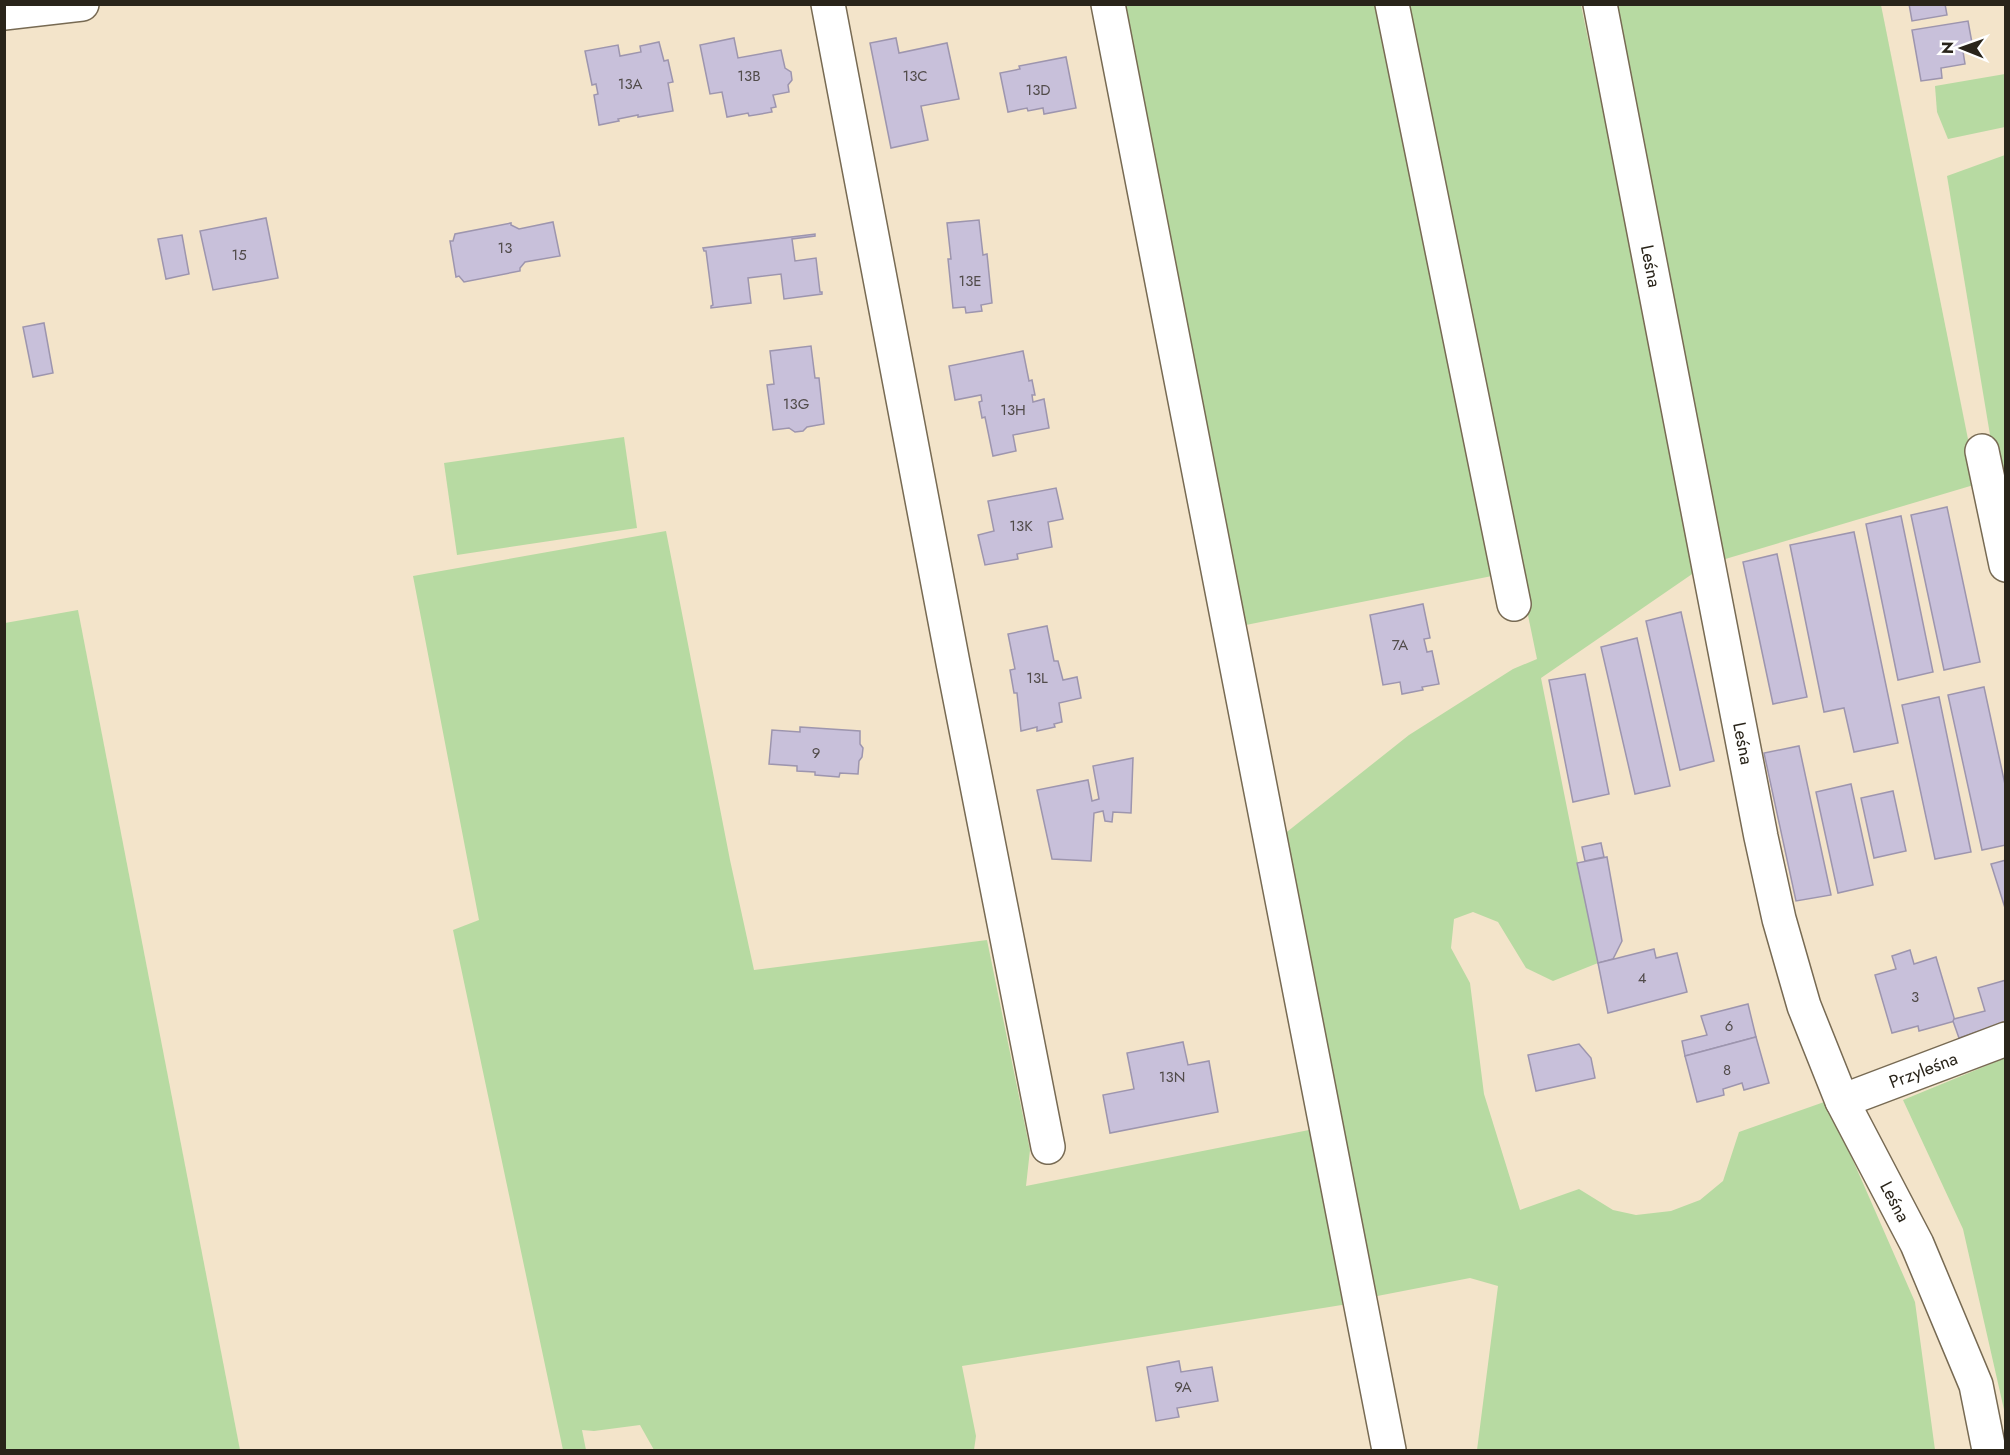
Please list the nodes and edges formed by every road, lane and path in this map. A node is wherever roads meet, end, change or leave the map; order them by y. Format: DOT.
graph roads {
  1 [pos="82,4"];
  2 [pos="828,4"];
  3 [pos="1108,4"];
  4 [pos="1392,4"];
  5 [pos="1600,4"];
  6 [pos="4,13"];
  7 [pos="1982,451"];
  8 [pos="2006,566"];
  9 [pos="1514,604"];
  10 [pos="2006,1039"];
  11 [pos="1842,1101"];
  12 [pos="1048,1147"];
  13 [pos="1389,1450"];
  14 [pos="1989,1450"];
  1 -- 6 [label="street"];
  2 -- 12 [label="street"];
  3 -- 13 [label="street"];
  4 -- 9 [label="street"];
  5 -- 11 [label="street, Leśna"];
  7 -- 8 [label="street"];
  10 -- 11 [label="street, Przyleśna"];
  11 -- 14 [label="street, Leśna"];
}
